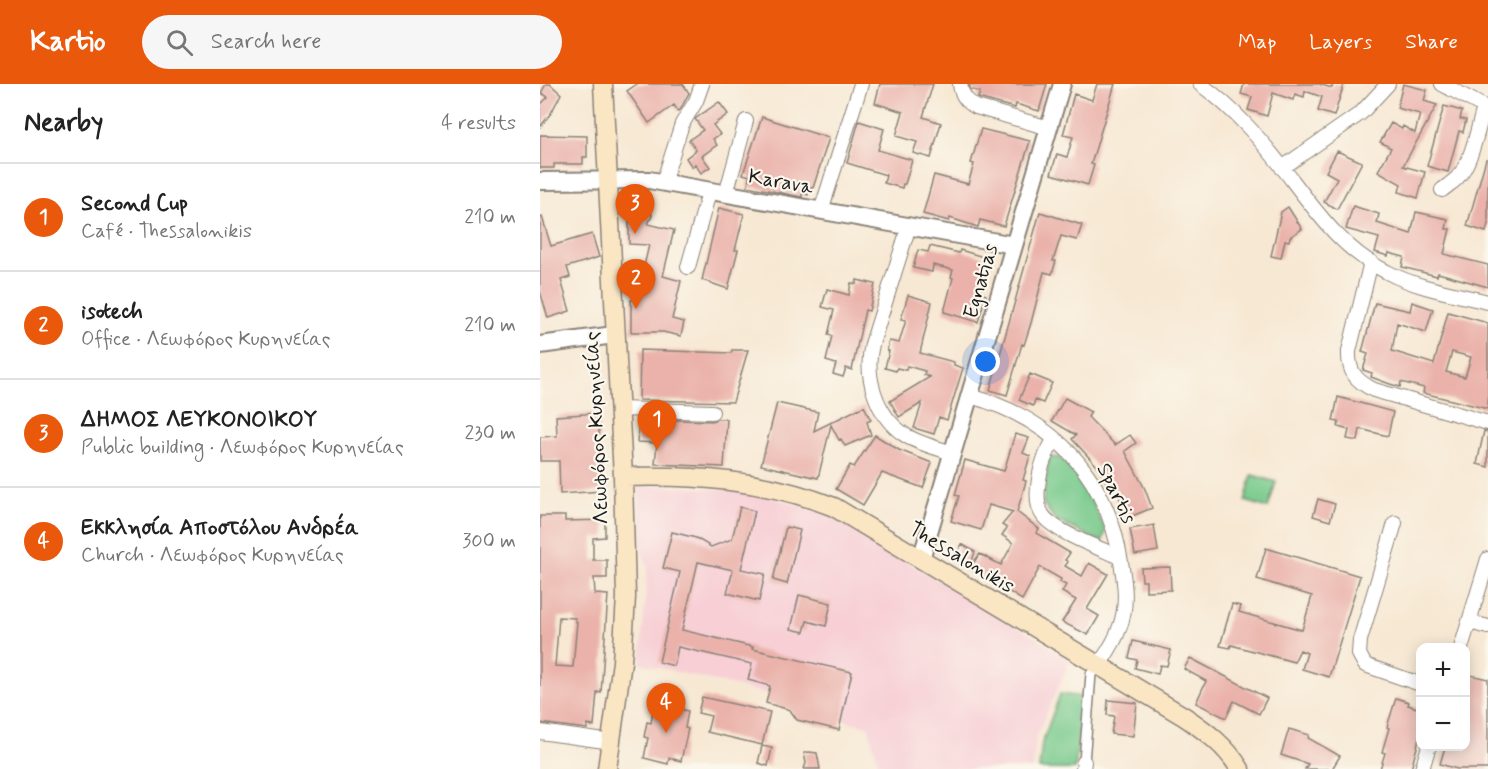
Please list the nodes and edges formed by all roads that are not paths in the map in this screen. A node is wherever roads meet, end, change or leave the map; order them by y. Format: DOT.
graph roads {
  1 [pos="603,84"];
  2 [pos="702,84"];
  3 [pos="861,84"];
  4 [pos="960,84"];
  5 [pos="1062,84"];
  6 [pos="1200,84"];
  7 [pos="1388,84"];
  8 [pos="1442,84"];
  9 [pos="1486,108"];
  10 [pos="746,121"];
  11 [pos="1049,128"];
  12 [pos="1282,168"];
  13 [pos="607,181"];
  14 [pos="540,182"];
  15 [pos="663,183"];
  16 [pos="1442,190"];
  17 [pos="717,193"];
  18 [pos="821,211"];
  19 [pos="909,226"];
  20 [pos="1014,245"];
  21 [pos="1371,262"];
  22 [pos="688,267"];
  23 [pos="1488,302"];
  24 [pos="614,335"];
  25 [pos="540,345"];
  26 [pos="970,396"];
  27 [pos="619,409"];
  28 [pos="712,412"];
  29 [pos="1488,423"];
  30 [pos="1055,439"];
  31 [pos="953,453"];
  32 [pos="623,477"];
  33 [pos="1395,523"];
  34 [pos="1120,557"];
  35 [pos="921,559"];
  36 [pos="1488,559"];
  37 [pos="1470,622"];
  38 [pos="1488,627"];
  39 [pos="1463,643"];
  40 [pos="1099,665"];
  41 [pos="1416,683"];
  42 [pos="540,732"];
  43 [pos="612,741"];
  44 [pos="1427,751"];
  45 [pos="1083,766"];
  46 [pos="607,769"];
  47 [pos="1240,769"];
  48 [pos="1422,769"];
  1 -- 13 [label="main road, Λεωφόρος Κυρηνείας"];
  2 -- 15 [label="street"];
  3 -- 18 [label="street"];
  4 -- 11 [label="street"];
  5 -- 11 [label="street, Egnatias"];
  6 -- 12 [label="street"];
  7 -- 12 [label="street"];
  8 -- 9 [label="street"];
  9 -- 16 [label="street"];
  10 -- 17 [label="street"];
  11 -- 20 [label="street, Egnatias"];
  12 -- 21 [label="street"];
  13 -- 14 [label="street, Karava"];
  13 -- 15 [label="street, Karava"];
  13 -- 24 [label="main road, Λεωφόρος Κυρηνείας"];
  15 -- 17 [label="street, Karava"];
  17 -- 18 [label="street, Karava"];
  17 -- 22 [label="street"];
  18 -- 19 [label="street, Karava"];
  19 -- 20 [label="street, Karava"];
  19 -- 31 [label="street"];
  20 -- 26 [label="street, Egnatias"];
  21 -- 23 [label="street"];
  21 -- 29 [label="street"];
  24 -- 25 [label="street"];
  24 -- 27 [label="main road, Λεωφόρος Κυρηνείας"];
  26 -- 30 [label="street, Spartis"];
  26 -- 31 [label="street, Egnatias"];
  27 -- 28 [label="street"];
  27 -- 32 [label="main road, Λεωφόρος Κυρηνείας"];
  30 -- 34 [label="street, Spartis"];
  30 -- 34 [label="street"];
  31 -- 35 [label="street, Egnatias"];
  32 -- 35 [label="main road, Thessalonikis"];
  32 -- 43 [label="main road, Λεωφόρος Κυρηνείας"];
  33 -- 41 [label="street"];
  34 -- 40 [label="street, Spartis"];
  35 -- 40 [label="main road, Thessalonikis"];
  36 -- 37 [label="street"];
  37 -- 38 [label="street"];
  37 -- 39 [label="street"];
  40 -- 45 [label="street"];
  40 -- 47 [label="main road, Thessalonikis"];
  42 -- 43 [label="street"];
  43 -- 46 [label="main road, Λεωφόρος Κυρηνείας"];
  44 -- 48 [label="street"];
}
